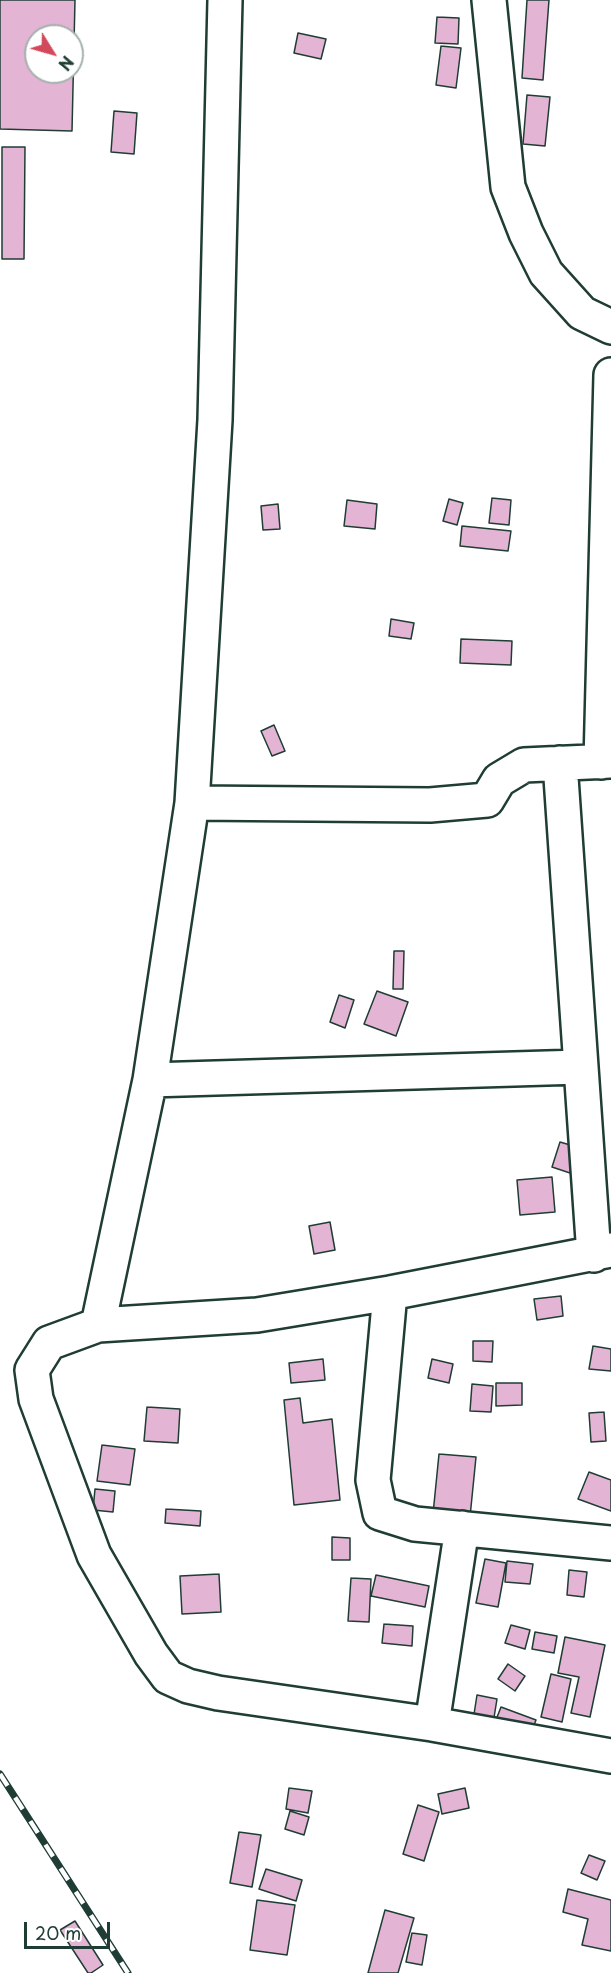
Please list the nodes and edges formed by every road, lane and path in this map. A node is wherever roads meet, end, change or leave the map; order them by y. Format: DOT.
graph roads {
  1 [pos="225,0"];
  2 [pos="489,0"];
  3 [pos="611,327"];
  4 [pos="611,375"];
  5 [pos="606,762"];
  6 [pos="560,764"];
  7 [pos="192,803"];
  8 [pos="580,1067"];
  9 [pos="150,1080"];
  10 [pos="603,1253"];
  11 [pos="390,1293"];
  12 [pos="98,1325"];
  13 [pos="462,1528"];
  14 [pos="611,1543"];
  15 [pos="432,1724"];
  16 [pos="611,1756"];
  1 -- 7 [label="street"];
  2 -- 3 [label="street"];
  4 -- 5 [label="street"];
  5 -- 6 [label="street"];
  6 -- 7 [label="street"];
  6 -- 8 [label="street"];
  7 -- 9 [label="street"];
  8 -- 9 [label="street"];
  8 -- 10 [label="street"];
  9 -- 12 [label="street"];
  10 -- 11 [label="street"];
  11 -- 12 [label="street"];
  11 -- 13 [label="street"];
  12 -- 15 [label="street"];
  13 -- 14 [label="street"];
  13 -- 15 [label="street"];
  15 -- 16 [label="street"];
}
